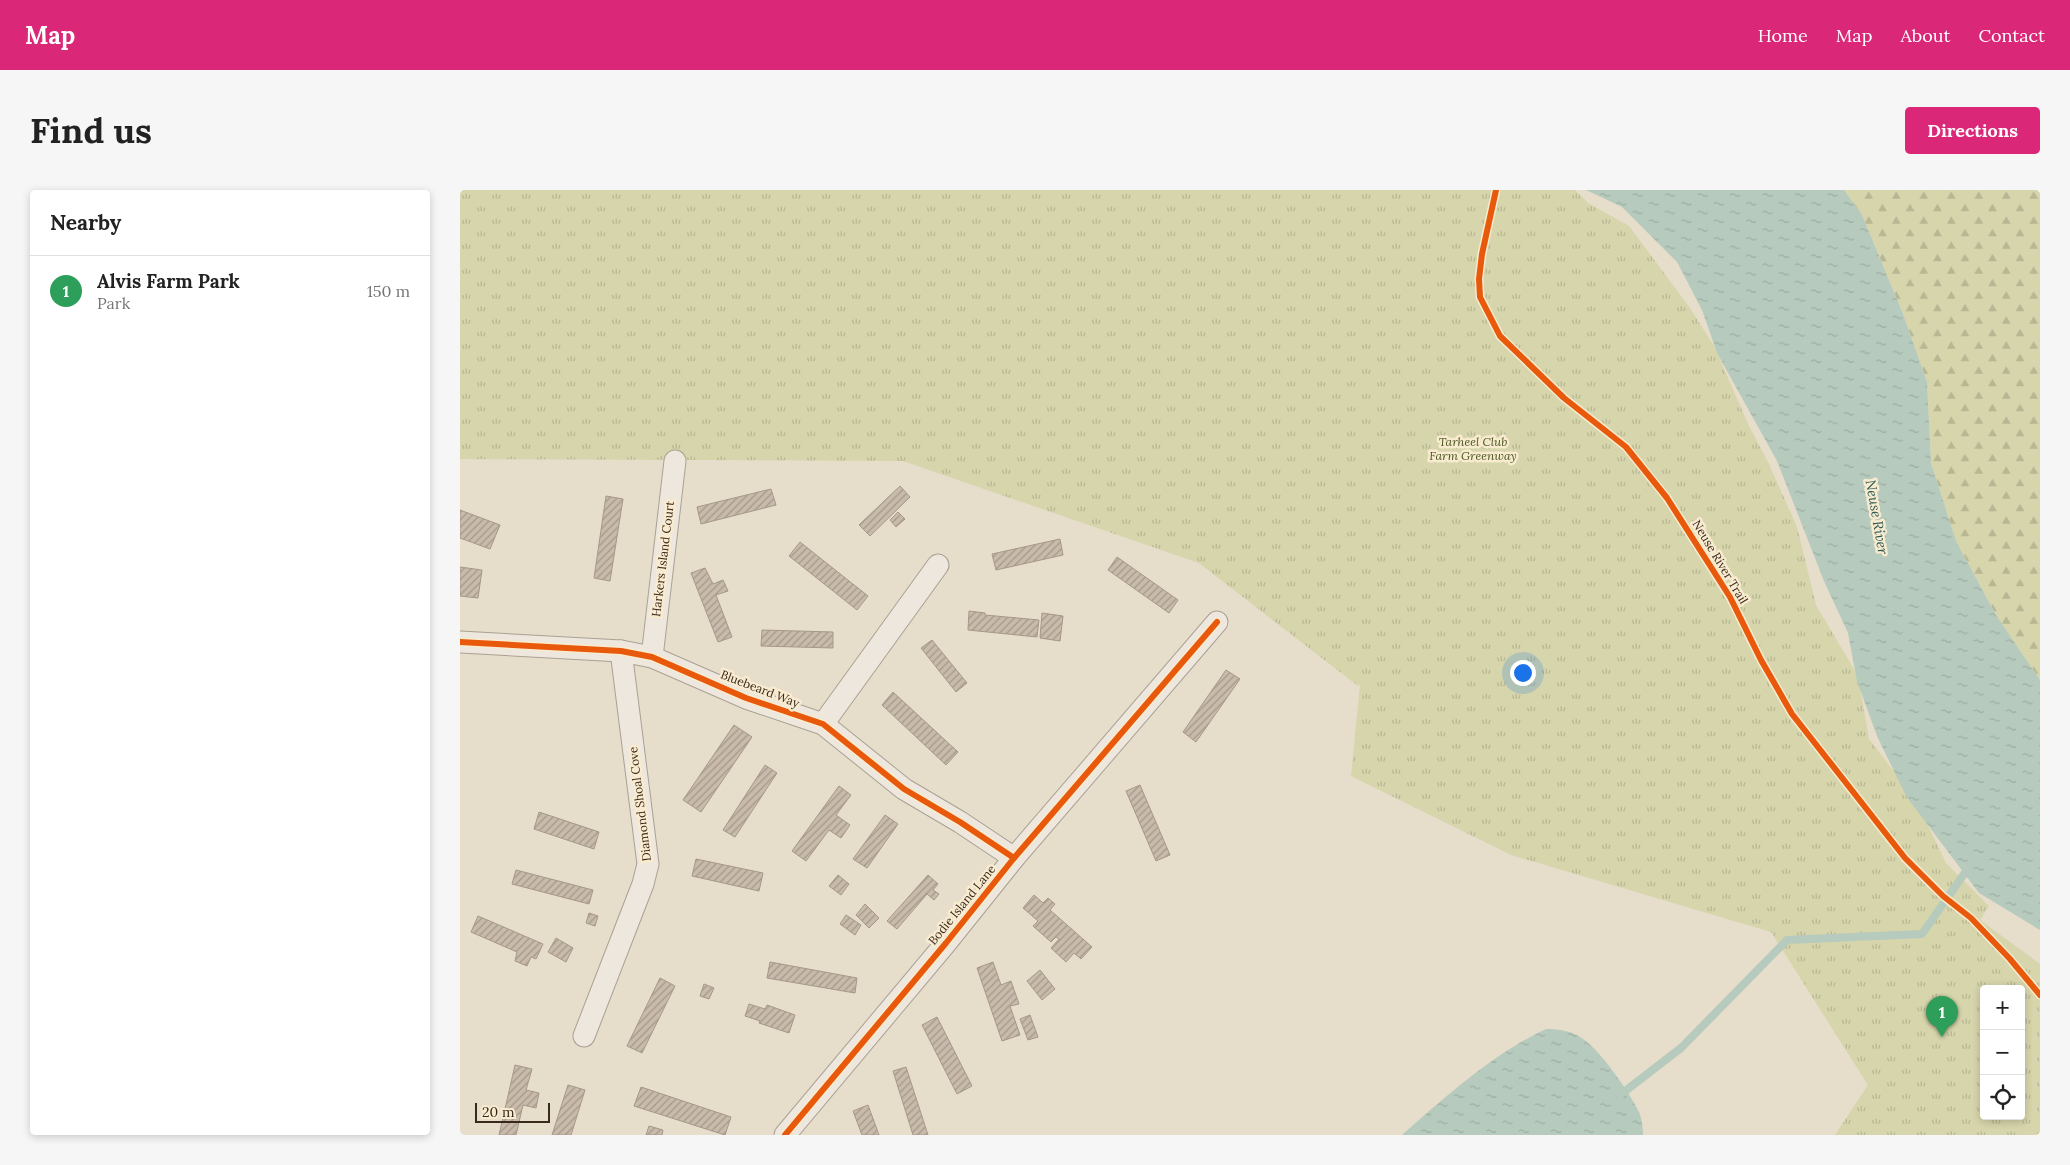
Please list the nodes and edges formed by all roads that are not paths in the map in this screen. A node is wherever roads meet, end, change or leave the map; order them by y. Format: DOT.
graph roads {
  1 [pos="675,461"];
  2 [pos="938,565"];
  3 [pos="1217,622"];
  4 [pos="460,642"];
  5 [pos="621,651"];
  6 [pos="652,657"];
  7 [pos="823,724"];
  8 [pos="1014,858"];
  9 [pos="584,1036"];
  10 [pos="785,1135"];
  1 -- 6 [label="street, Harkers Island Court"];
  2 -- 7 [label="street"];
  3 -- 8 [label="street, Bodie Island Lane"];
  4 -- 5 [label="street, Bluebeard Way"];
  5 -- 6 [label="street, Bluebeard Way"];
  5 -- 9 [label="street, Diamond Shoal Cove"];
  6 -- 7 [label="street, Bluebeard Way"];
  7 -- 8 [label="street, Bluebeard Way"];
  8 -- 10 [label="street, Bodie Island Lane"];
}
